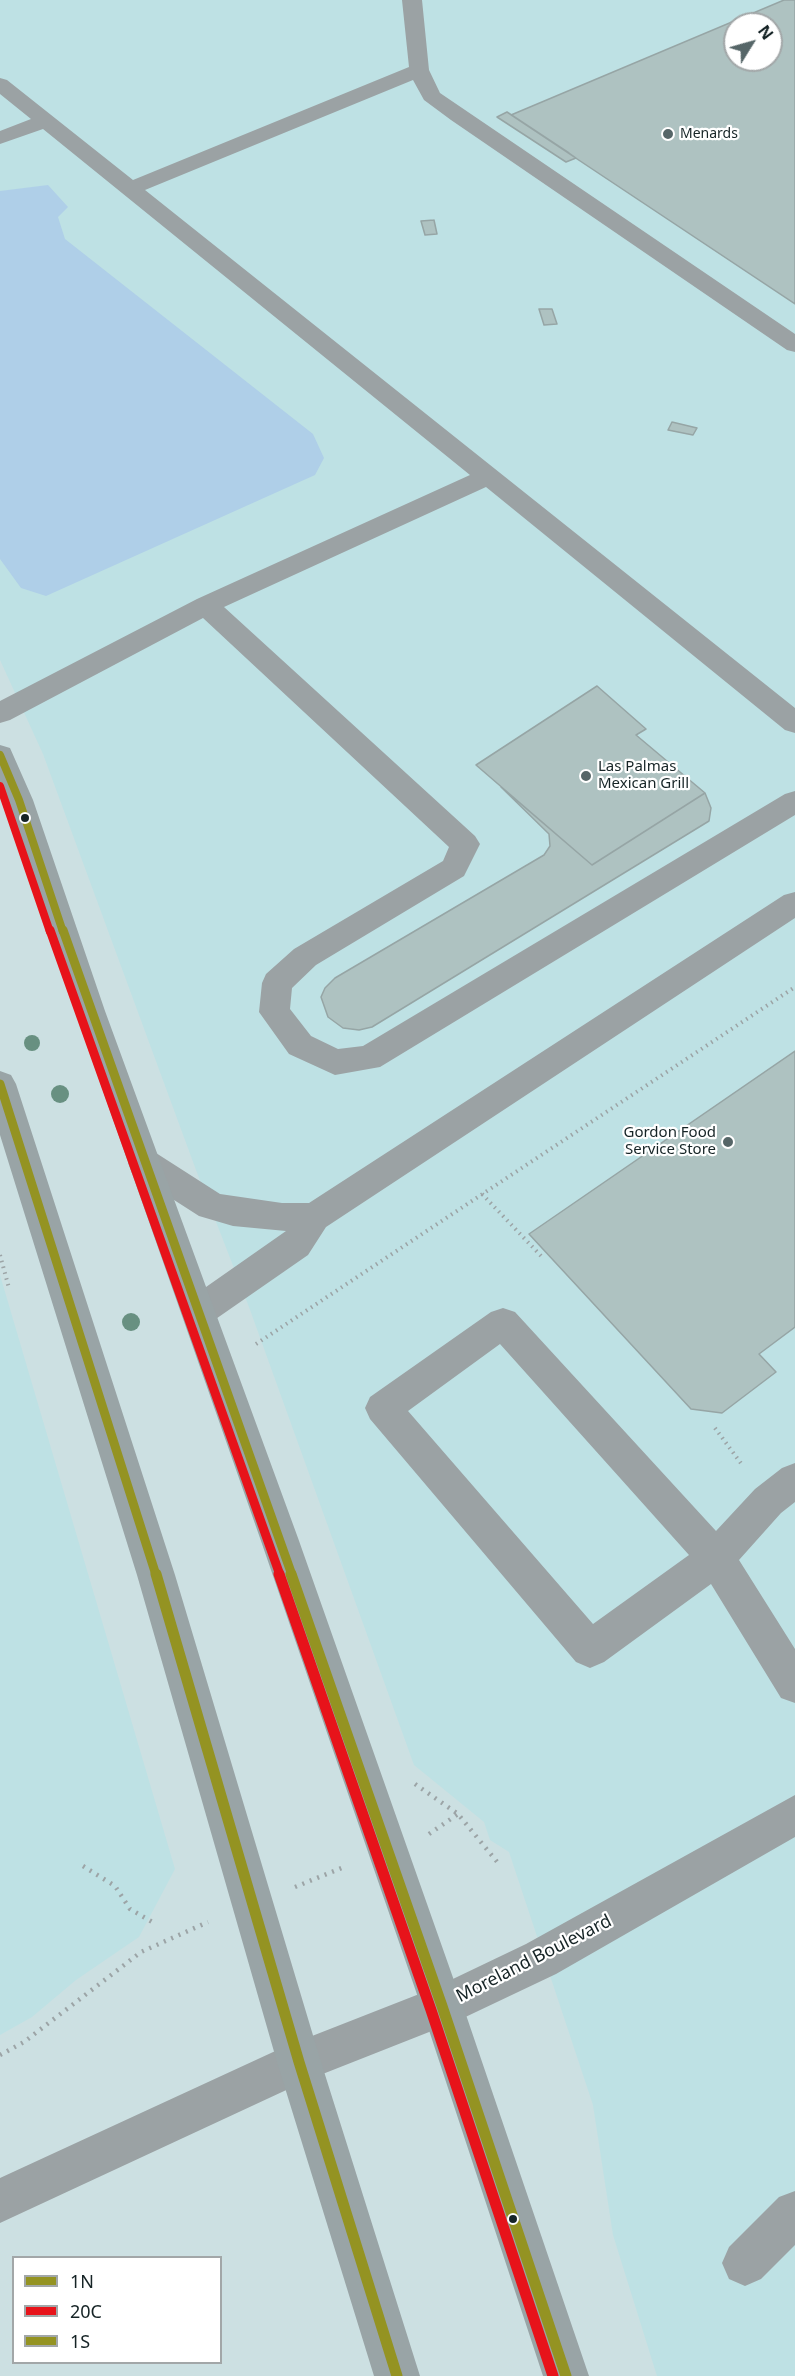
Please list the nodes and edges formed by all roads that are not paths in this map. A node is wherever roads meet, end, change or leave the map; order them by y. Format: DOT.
graph roads {
  1 [pos="412,0"];
  2 [pos="419,70"];
  3 [pos="0,84"];
  4 [pos="45,121"];
  5 [pos="0,138"];
  6 [pos="131,188"];
  7 [pos="795,345"];
  8 [pos="487,477"];
  9 [pos="206,604"];
  10 [pos="0,713"];
  11 [pos="795,723"];
  12 [pos="0,755"];
  13 [pos="795,801"];
  14 [pos="795,903"];
  15 [pos="0,1084"];
  16 [pos="144,1163"];
  17 [pos="314,1217"];
  18 [pos="198,1312"];
  19 [pos="795,1480"];
  20 [pos="716,1558"];
  21 [pos="795,1684"];
  22 [pos="795,1815"];
  23 [pos="441,2006"];
  24 [pos="299,2062"];
  25 [pos="0,2201"];
  26 [pos="795,2212"];
  27 [pos="745,2263"];
  28 [pos="397,2376"];
  29 [pos="566,2376"];
  1 -- 2 [label="street"];
  2 -- 6 [label="street"];
  2 -- 7 [label="street"];
  3 -- 4 [label="street"];
  4 -- 5 [label="street"];
  4 -- 6 [label="street"];
  6 -- 8 [label="street"];
  8 -- 9 [label="street"];
  8 -- 11 [label="street"];
  9 -- 10 [label="street"];
  9 -- 13 [label="street"];
  12 -- 16 [label="main road"];
  14 -- 17 [label="street"];
  15 -- 24 [label="main road"];
  16 -- 17 [label="street"];
  16 -- 18 [label="main road"];
  17 -- 18 [label="street"];
  18 -- 23 [label="main road"];
  19 -- 20 [label="street"];
  20 -- 20 [label="street"];
  20 -- 21 [label="street"];
  22 -- 23 [label="street, Moreland Boulevard"];
  23 -- 24 [label="street, Moreland Boulevard"];
  23 -- 29 [label="main road"];
  24 -- 25 [label="street, Moreland Boulevard"];
  24 -- 28 [label="main road"];
  26 -- 27 [label="street"];
}
